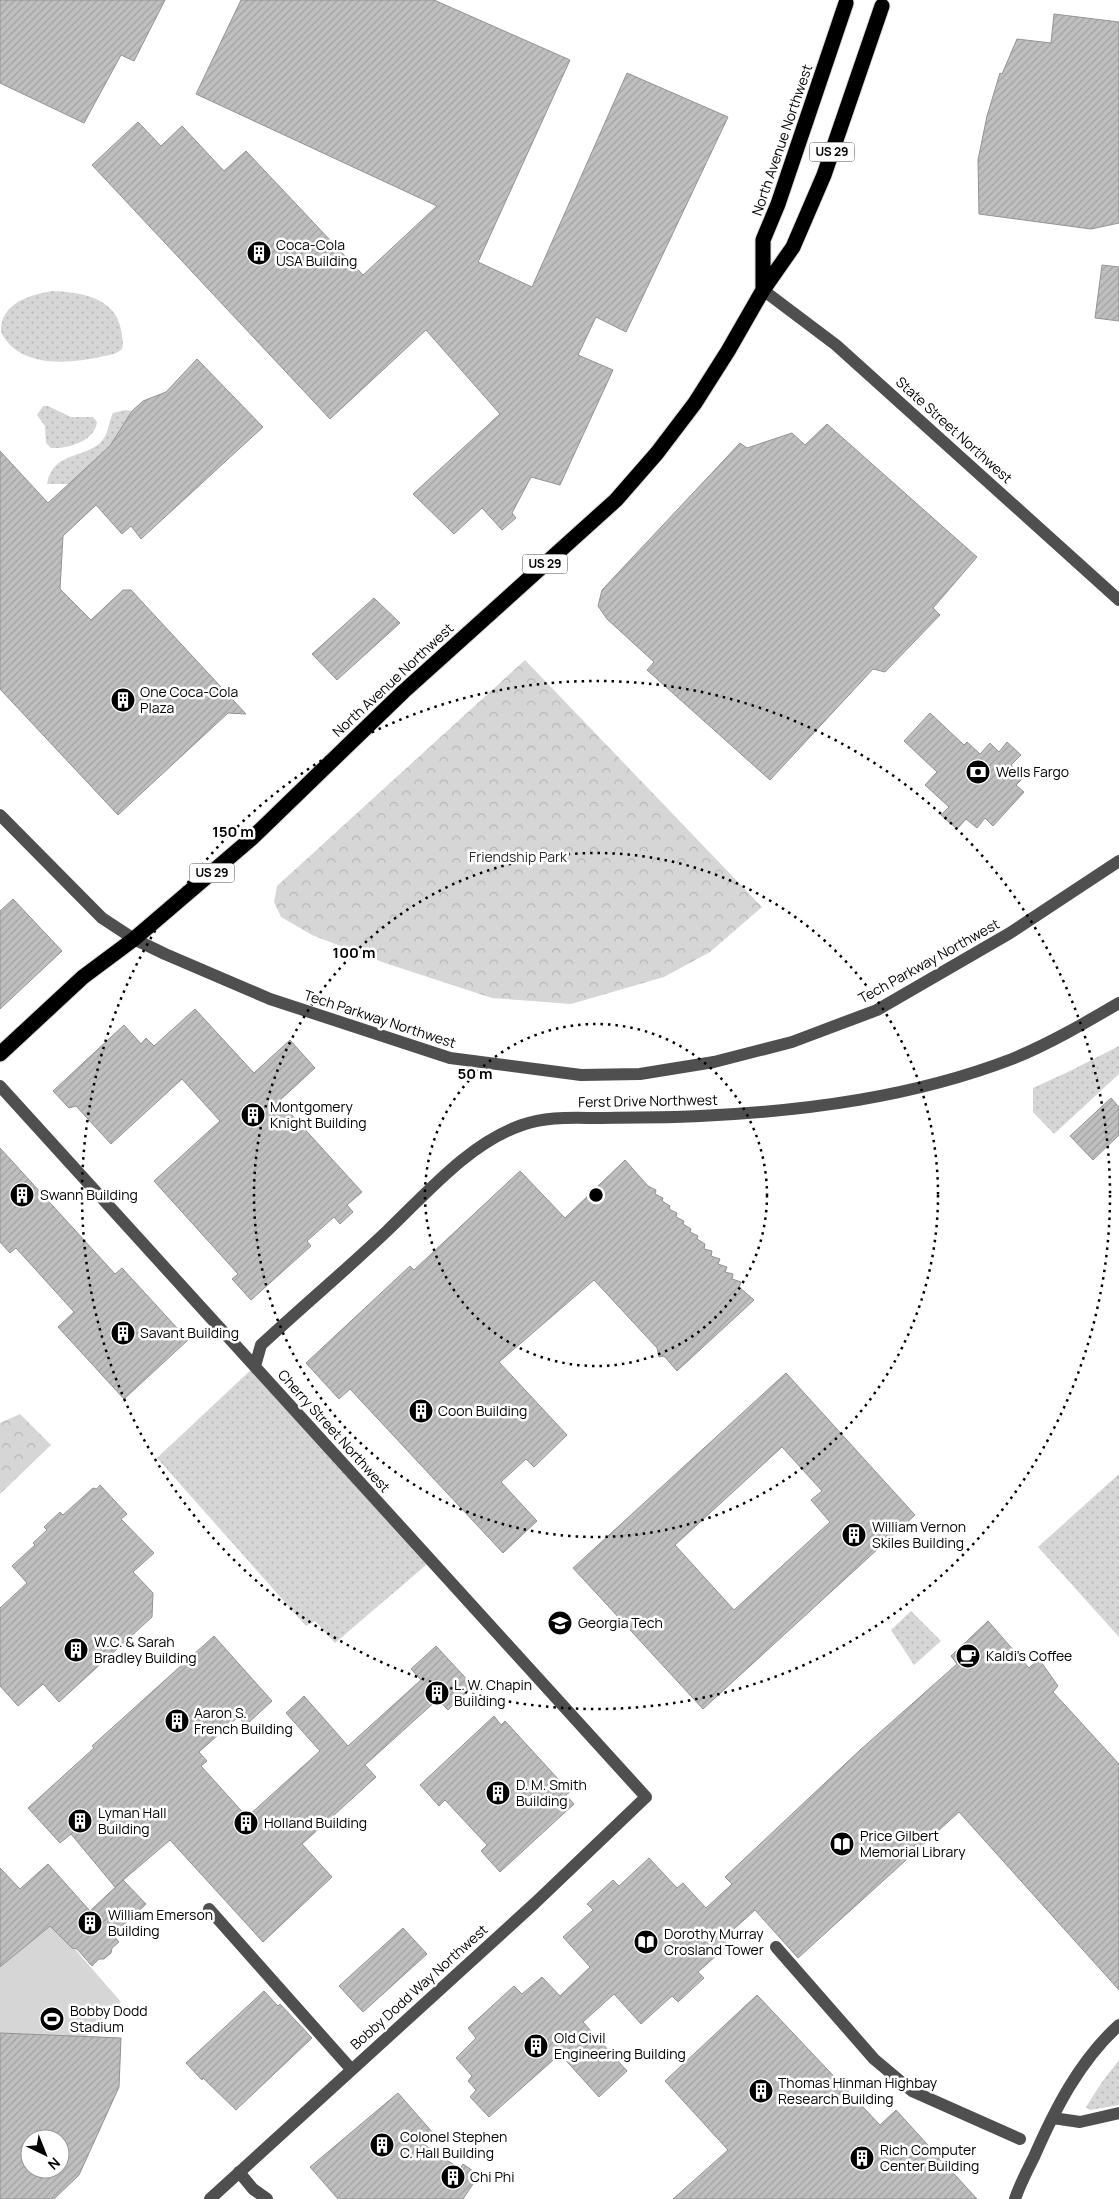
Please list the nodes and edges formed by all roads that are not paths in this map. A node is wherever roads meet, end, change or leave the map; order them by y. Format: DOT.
graph roads {
  1 [pos="846,3"];
  2 [pos="882,6"];
  3 [pos="763,290"];
  4 [pos="1119,600"];
  5 [pos="0,815"];
  6 [pos="1119,862"];
  7 [pos="134,939"];
  8 [pos="1119,1003"];
  9 [pos="0,1054"];
  10 [pos="0,1086"];
  11 [pos="255,1366"];
  12 [pos="646,1797"];
  13 [pos="209,1910"];
  14 [pos="776,1947"];
  15 [pos="1119,2026"];
  16 [pos="352,2069"];
  17 [pos="1119,2113"];
  18 [pos="1053,2118"];
  19 [pos="1020,2139"];
  20 [pos="239,2172"];
  21 [pos="210,2199"];
  22 [pos="267,2199"];
  23 [pos="1015,2199"];
  1 -- 3 [label="highway, North Avenue Northwest / US 29"];
  2 -- 3 [label="highway, North Avenue Northwest / US 29"];
  3 -- 4 [label="street, State Street Northwest"];
  3 -- 7 [label="highway, North Avenue Northwest / US 29"];
  5 -- 7 [label="street, Tech Parkway Northwest"];
  6 -- 7 [label="street, Tech Parkway Northwest"];
  7 -- 9 [label="highway, North Avenue Northwest / US 29"];
  8 -- 11 [label="street, Ferst Drive Northwest"];
  10 -- 11 [label="street, Cherry Street Northwest"];
  11 -- 12 [label="street, Cherry Street Northwest"];
  12 -- 16 [label="street, Bobby Dodd Way Northwest"];
  13 -- 16 [label="street"];
  14 -- 19 [label="street"];
  15 -- 18 [label="street"];
  16 -- 20 [label="street, Bobby Dodd Way Northwest"];
  17 -- 18 [label="street"];
  18 -- 23 [label="street"];
  20 -- 21 [label="street, Bobby Dodd Way Northwest"];
  20 -- 22 [label="street"];
}
